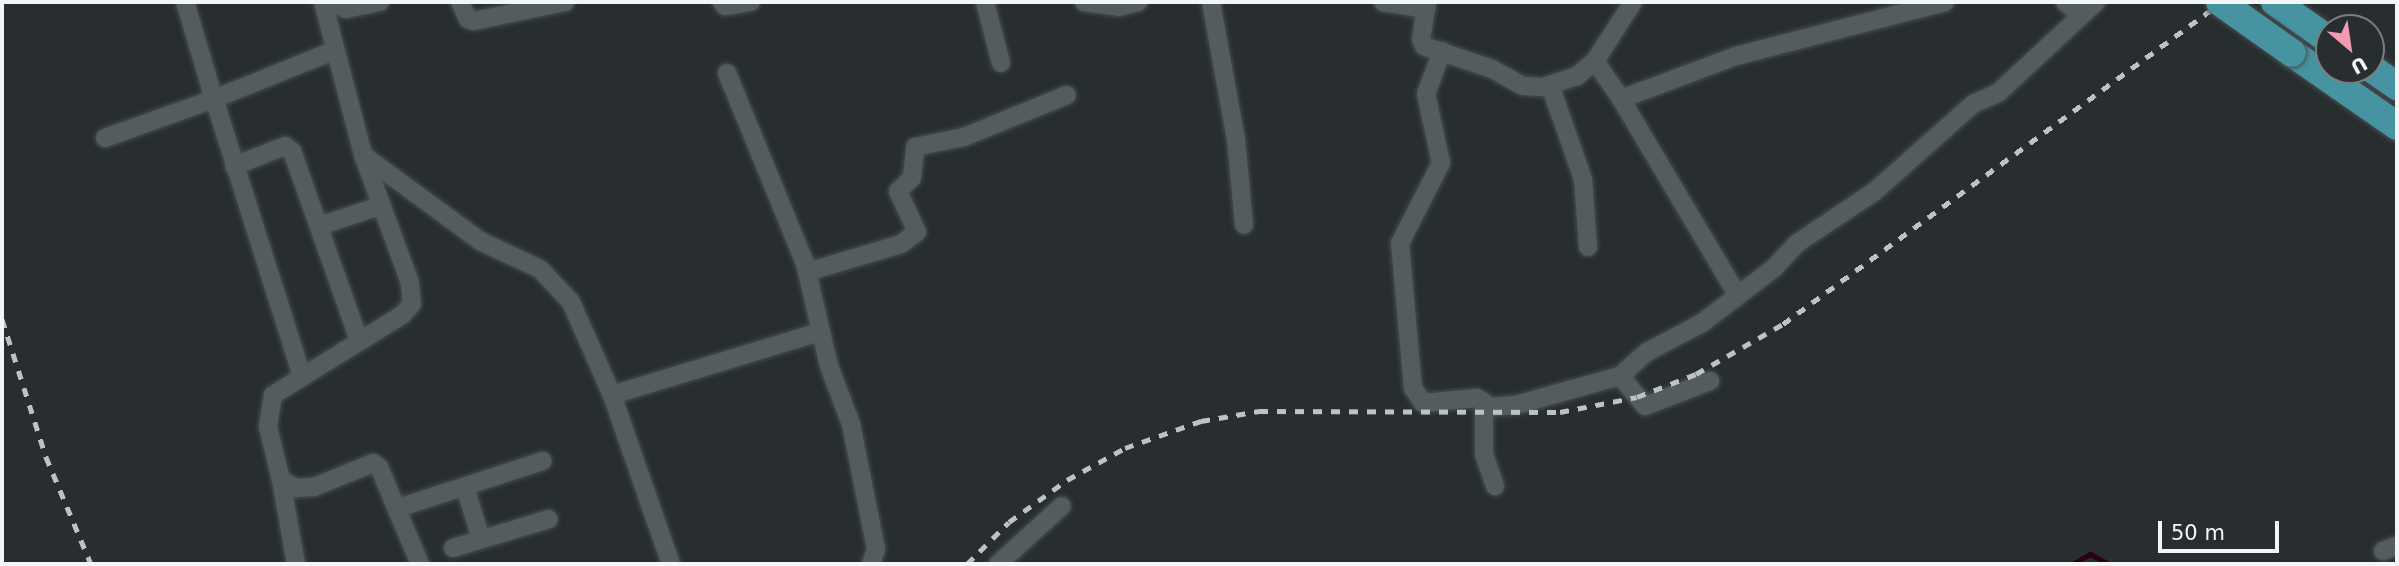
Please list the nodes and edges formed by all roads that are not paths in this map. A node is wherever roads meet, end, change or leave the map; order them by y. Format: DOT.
graph roads {
  1 [pos="185,2"];
  2 [pos="323,2"];
  3 [pos="332,2"];
  4 [pos="380,2"];
  5 [pos="460,2"];
  6 [pos="565,2"];
  7 [pos="722,2"];
  8 [pos="751,2"];
  9 [pos="985,2"];
  10 [pos="1084,2"];
  11 [pos="1138,2"];
  12 [pos="1211,2"];
  13 [pos="1383,2"];
  14 [pos="1633,2"];
  15 [pos="1945,2"];
  16 [pos="2065,2"];
  17 [pos="2096,2"];
  18 [pos="2220,2"];
  19 [pos="2275,2"];
  20 [pos="1426,5"];
  21 [pos="2081,15"];
  22 [pos="2315,30"];
  23 [pos="333,51"];
  24 [pos="1442,51"];
  25 [pos="1595,61"];
  26 [pos="1001,63"];
  27 [pos="727,73"];
  28 [pos="1550,85"];
  29 [pos="1067,95"];
  30 [pos="214,99"];
  31 [pos="1621,99"];
  32 [pos="2397,126"];
  33 [pos="105,138"];
  34 [pos="363,155"];
  35 [pos="234,166"];
  36 [pos="380,206"];
  37 [pos="1244,225"];
  38 [pos="319,226"];
  39 [pos="1588,247"];
  40 [pos="807,272"];
  41 [pos="1738,296"];
  42 [pos="820,332"];
  43 [pos="359,340"];
  44 [pos="302,376"];
  45 [pos="1620,376"];
  46 [pos="1710,381"];
  47 [pos="612,394"];
  48 [pos="1486,407"];
  49 [pos="542,461"];
  50 [pos="281,480"];
  51 [pos="465,486"];
  52 [pos="1495,486"];
  53 [pos="1062,506"];
  54 [pos="398,509"];
  55 [pos="549,519"];
  56 [pos="481,539"];
  57 [pos="453,548"];
  58 [pos="296,564"];
  59 [pos="420,564"];
  60 [pos="671,564"];
  61 [pos="871,564"];
  62 [pos="998,564"];
  1 -- 30 [label="street"];
  2 -- 23 [label="street"];
  3 -- 4 [label="street"];
  5 -- 6 [label="street"];
  7 -- 8 [label="street"];
  9 -- 26 [label="street"];
  10 -- 11 [label="street"];
  12 -- 37 [label="street"];
  13 -- 20 [label="street"];
  14 -- 25 [label="street"];
  15 -- 31 [label="street"];
  16 -- 21 [label="street"];
  17 -- 21 [label="street"];
  18 -- 32 [label="highway, bridge"];
  19 -- 22 [label="highway"];
  20 -- 24 [label="street"];
  21 -- 41 [label="street"];
  23 -- 30 [label="street"];
  23 -- 34 [label="street"];
  24 -- 28 [label="street"];
  24 -- 48 [label="street"];
  25 -- 28 [label="street"];
  25 -- 31 [label="street"];
  27 -- 40 [label="street"];
  28 -- 39 [label="street"];
  29 -- 40 [label="street"];
  30 -- 33 [label="street"];
  30 -- 35 [label="street"];
  31 -- 41 [label="street"];
  34 -- 36 [label="street"];
  34 -- 47 [label="street"];
  35 -- 38 [label="street"];
  35 -- 44 [label="street"];
  36 -- 38 [label="street"];
  36 -- 43 [label="street"];
  38 -- 43 [label="street"];
  40 -- 42 [label="street"];
  41 -- 45 [label="street"];
  42 -- 47 [label="street"];
  42 -- 61 [label="street"];
  43 -- 44 [label="street"];
  44 -- 50 [label="street"];
  45 -- 46 [label="street"];
  45 -- 48 [label="street"];
  47 -- 60 [label="street"];
  48 -- 52 [label="street"];
  49 -- 51 [label="street"];
  50 -- 54 [label="street"];
  50 -- 58 [label="street"];
  51 -- 54 [label="street"];
  51 -- 56 [label="street"];
  53 -- 62 [label="street"];
  54 -- 59 [label="street"];
  55 -- 56 [label="street"];
  56 -- 57 [label="street"];
}
